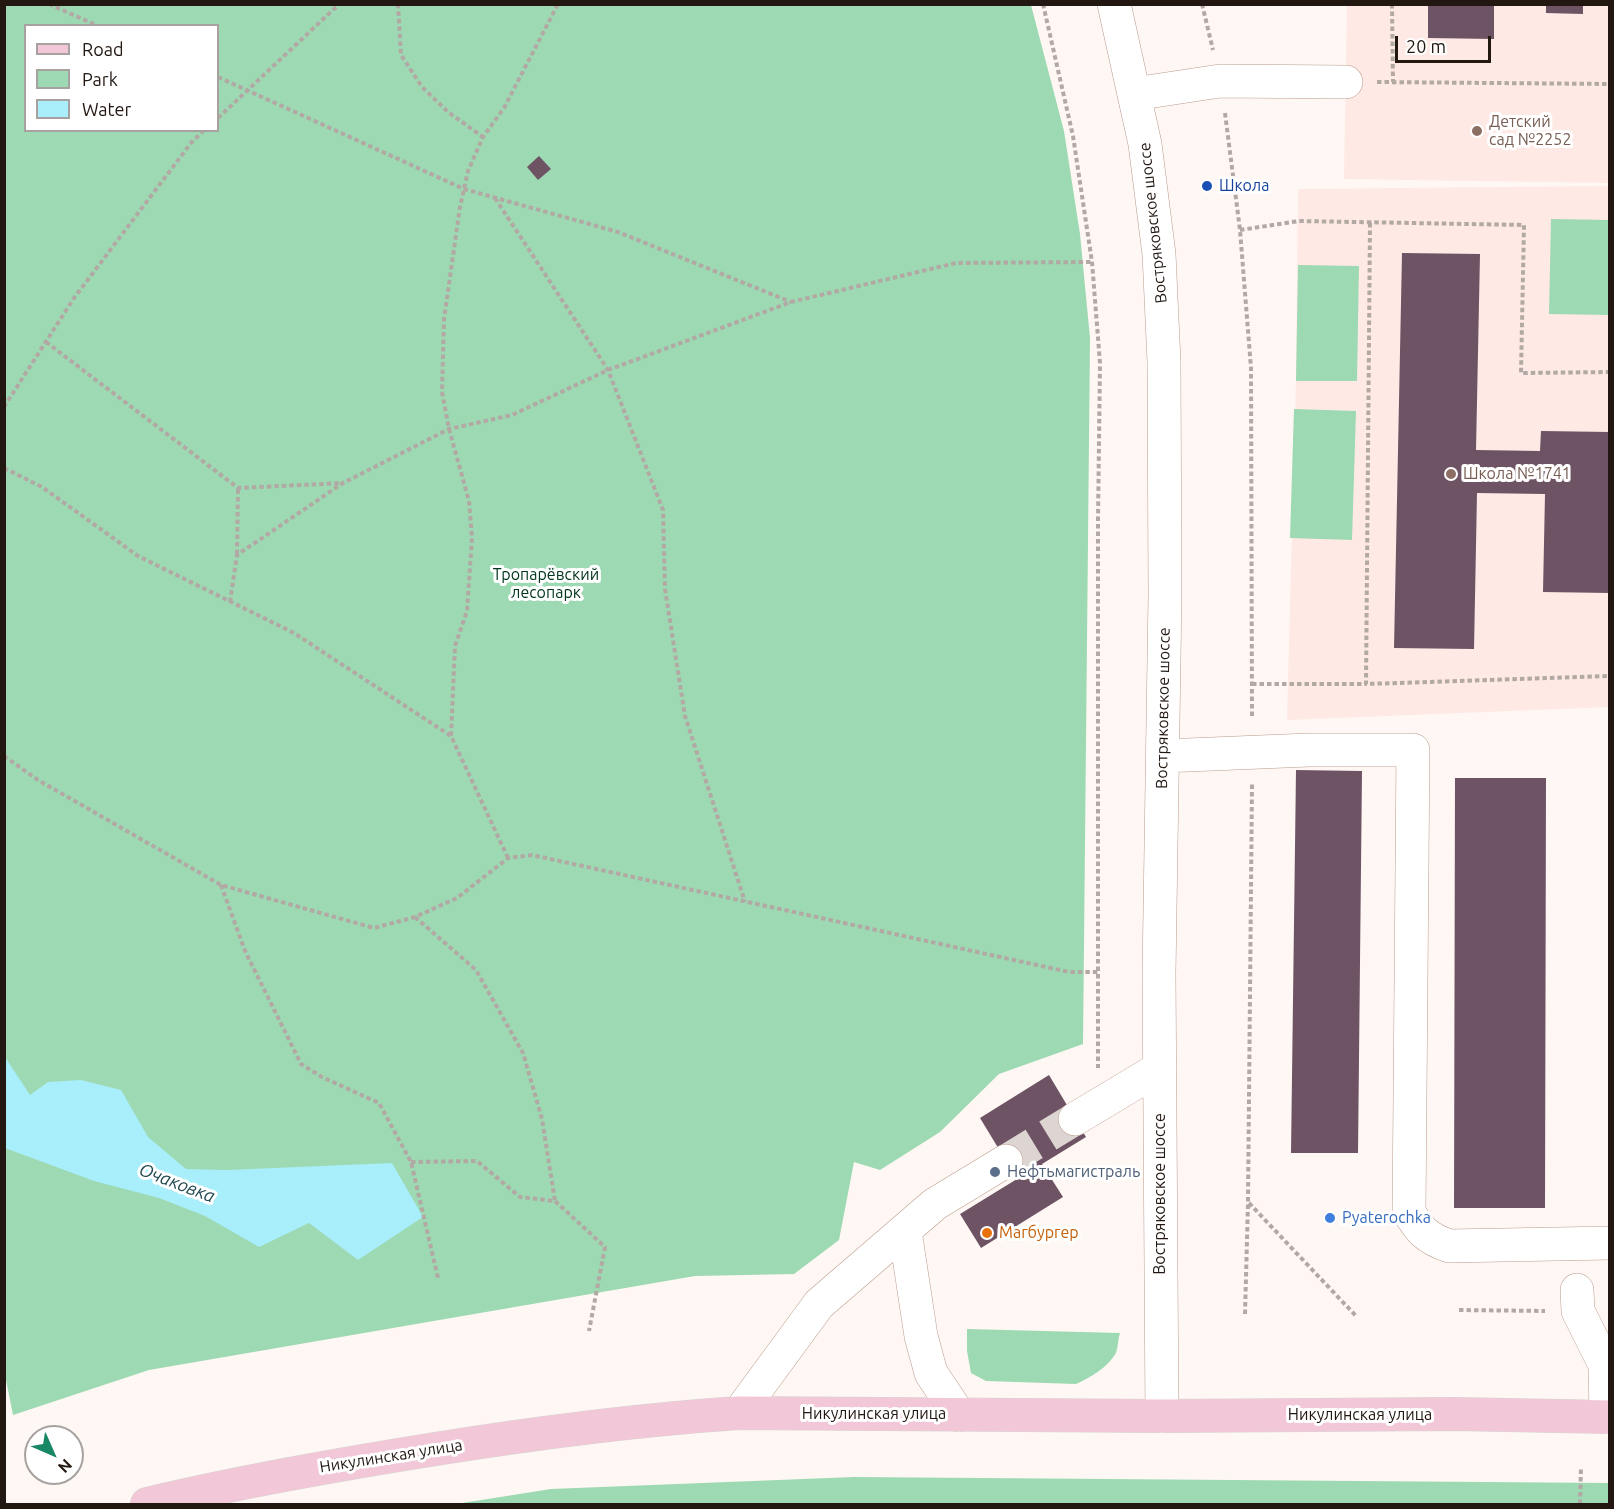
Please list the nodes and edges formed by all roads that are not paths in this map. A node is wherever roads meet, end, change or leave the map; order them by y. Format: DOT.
graph roads {
  1 [pos="1114,4"];
  2 [pos="1346,82"];
  3 [pos="1134,94"];
  4 [pos="1163,756"];
  5 [pos="1160,1068"];
  6 [pos="1087,1112"];
  7 [pos="1006,1161"];
  8 [pos="905,1231"];
  9 [pos="1610,1243"];
  10 [pos="1577,1301"];
  11 [pos="740,1413"];
  12 [pos="959,1415"];
  13 [pos="1162,1416"];
  14 [pos="1608,1417"];
  15 [pos="147,1504"];
  1 -- 3 [label="street, Востряковское шоссе"];
  2 -- 3 [label="street"];
  3 -- 4 [label="street, Востряковское шоссе"];
  4 -- 5 [label="street, Востряковское шоссе"];
  4 -- 9 [label="street"];
  5 -- 6 [label="street"];
  5 -- 13 [label="street, Востряковское шоссе"];
  7 -- 8 [label="street"];
  8 -- 11 [label="street"];
  8 -- 12 [label="street"];
  10 -- 14 [label="street"];
  11 -- 12 [label="main road, Никулинская улица"];
  11 -- 15 [label="main road, Никулинская улица"];
  12 -- 13 [label="main road, Никулинская улица"];
  13 -- 14 [label="main road, Никулинская улица"];
}
